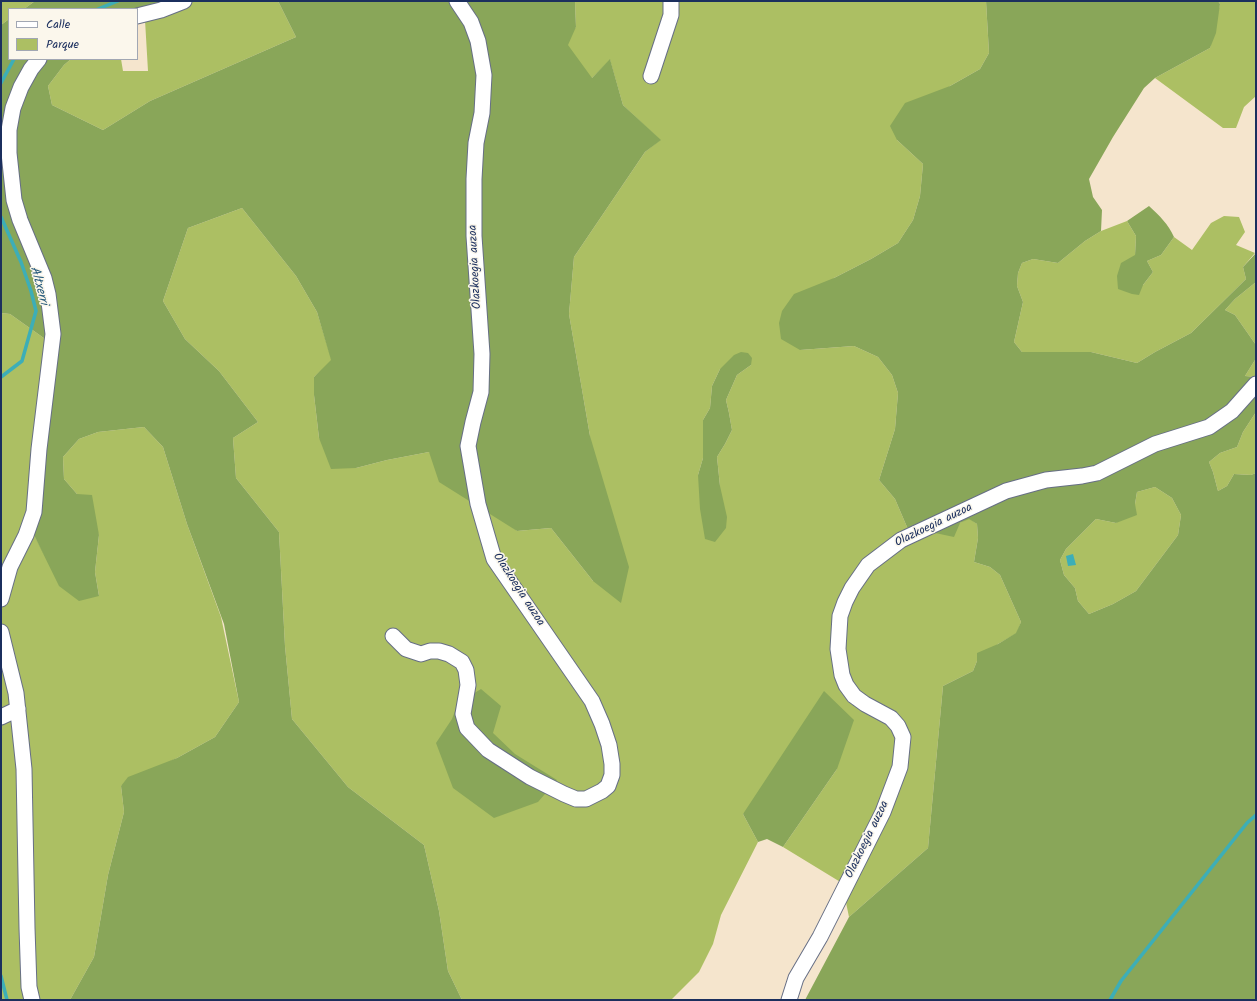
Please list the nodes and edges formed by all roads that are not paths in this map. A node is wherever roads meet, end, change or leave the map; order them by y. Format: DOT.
graph roads {
  1 [pos="184,1"];
  2 [pos="456,1"];
  3 [pos="671,1"];
  4 [pos="138,16"];
  5 [pos="38,60"];
  6 [pos="651,76"];
  7 [pos="1256,384"];
  8 [pos="1,599"];
  9 [pos="1,632"];
  10 [pos="393,636"];
  11 [pos="18,709"];
  12 [pos="1,717"];
  13 [pos="32,1000"];
  14 [pos="789,1000"];
  1 -- 4 [label="street"];
  2 -- 10 [label="street, Olazkoegia auzoa"];
  3 -- 6 [label="street"];
  5 -- 8 [label="street"];
  7 -- 14 [label="street, Olazkoegia auzoa"];
  9 -- 11 [label="street"];
  11 -- 12 [label="street"];
  11 -- 13 [label="street"];
}
